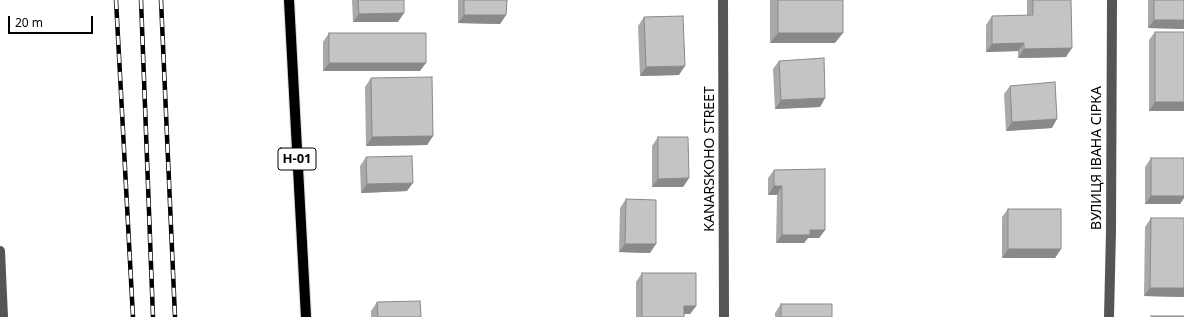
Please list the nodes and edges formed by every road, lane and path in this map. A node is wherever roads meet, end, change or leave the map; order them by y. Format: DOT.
graph roads {
  1 [pos="289,0"];
  2 [pos="723,0"];
  3 [pos="1112,0"];
  4 [pos="0,251"];
  5 [pos="3,317"];
  6 [pos="306,317"];
  7 [pos="724,317"];
  8 [pos="1109,317"];
  1 -- 6 [label="main road, Н-01"];
  2 -- 7 [label="street, KANARSKOHO STREET"];
  3 -- 8 [label="street, ВУЛИЦЯ ІВАНА СІРКА"];
  4 -- 5 [label="street"];
}
